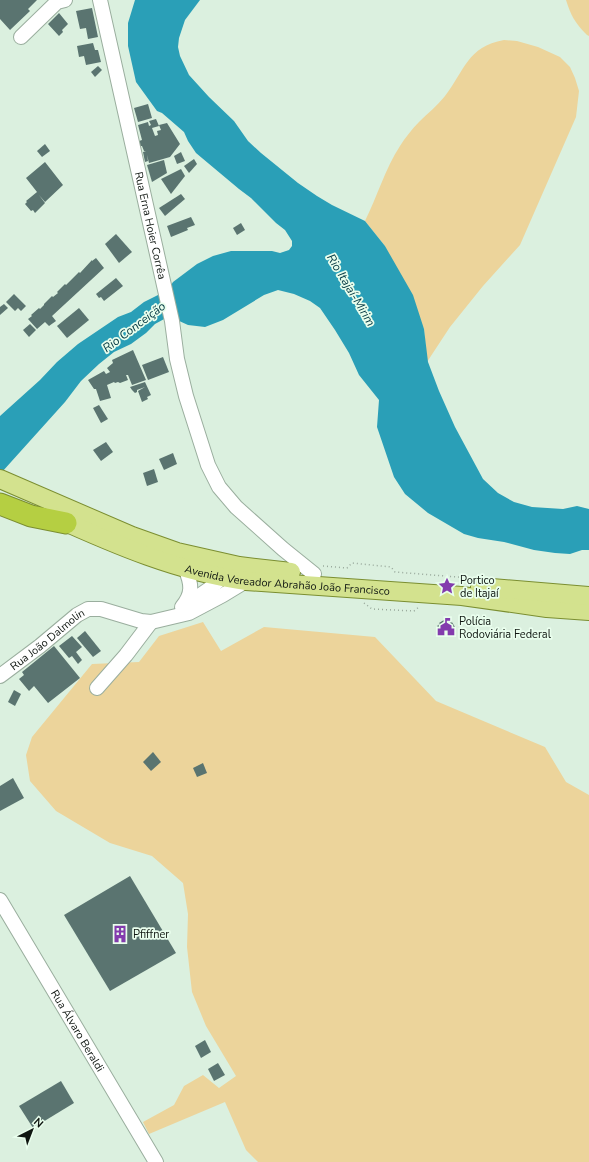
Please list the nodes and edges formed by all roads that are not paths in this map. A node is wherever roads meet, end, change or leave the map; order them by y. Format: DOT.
graph roads {
  1 [pos="65,0"];
  2 [pos="100,0"];
  3 [pos="21,37"];
  4 [pos="4,494"];
  5 [pos="66,523"];
  6 [pos="276,543"];
  7 [pos="185,568"];
  8 [pos="266,569"];
  9 [pos="243,573"];
  10 [pos="314,574"];
  11 [pos="222,578"];
  12 [pos="589,596"];
  13 [pos="183,607"];
  14 [pos="589,611"];
  15 [pos="167,618"];
  16 [pos="151,622"];
  17 [pos="0,676"];
  18 [pos="97,688"];
  19 [pos="0,900"];
  20 [pos="156,1162"];
  1 -- 3 [label="street"];
  2 -- 6 [label="street, Rua Erna Hoier Corrêa"];
  4 -- 5 [label="highway"];
  4 -- 9 [label="main road, Avenida Vereador Abrahão João Francisco"];
  5 -- 7 [label="main road, Avenida Vereador Abrahão João Francisco"];
  6 -- 8 [label="street"];
  6 -- 10 [label="street, Rua Erna Hoier Corrêa"];
  7 -- 11 [label="main road, Avenida Vereador Abrahão João Francisco"];
  7 -- 13 [label="street"];
  8 -- 9 [label="main road, Avenida Vereador Abrahão João Francisco"];
  8 -- 10 [label="main road, Avenida Vereador Abrahão João Francisco"];
  9 -- 11 [label="main road, Avenida Vereador Abrahão João Francisco"];
  9 -- 14 [label="main road, Avenida Vereador Abrahão João Francisco"];
  9 -- 15 [label="street, Rua João Dalmolin"];
  10 -- 12 [label="main road, Avenida Vereador Abrahão João Francisco"];
  11 -- 13 [label="street, Rua João Dalmolin"];
  13 -- 15 [label="street, Rua João Dalmolin"];
  15 -- 16 [label="street, Rua João Dalmolin"];
  16 -- 17 [label="street, Rua João Dalmolin"];
  16 -- 18 [label="street"];
  19 -- 20 [label="street, Rua Álvaro Beraldi"];
}
